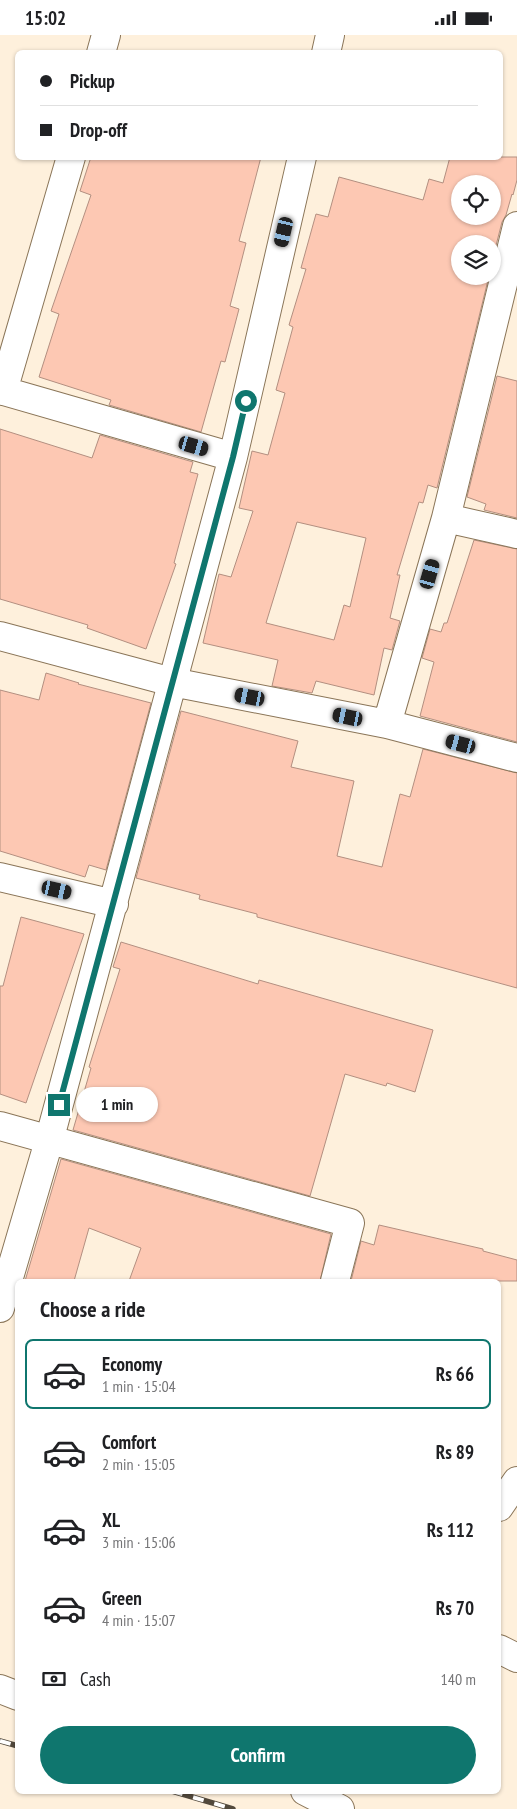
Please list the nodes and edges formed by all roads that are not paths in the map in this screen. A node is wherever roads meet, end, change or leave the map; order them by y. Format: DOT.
graph roads {
  1 [pos="106,35"];
  2 [pos="330,35"];
  3 [pos="102,50"];
  4 [pos="327,50"];
  5 [pos="70,160"];
  6 [pos="301,160"];
  7 [pos="517,226"];
  8 [pos="1,390"];
  9 [pos="233,457"];
  10 [pos="446,518"];
  11 [pos="517,534"];
  12 [pos="0,636"];
  13 [pos="172,681"];
  14 [pos="387,724"];
  15 [pos="517,758"];
  16 [pos="0,877"];
  17 [pos="114,903"];
  18 [pos="0,1126"];
  19 [pos="49,1141"];
  20 [pos="336,1279"];
  21 [pos="0,1308"];
  22 [pos="0,1314"];
  23 [pos="15,1317"];
  24 [pos="517,1481"];
  25 [pos="501,1504"];
  26 [pos="501,1650"];
  27 [pos="517,1658"];
  28 [pos="0,1689"];
  29 [pos="15,1695"];
  30 [pos="311,1794"];
  31 [pos="340,1809"];
  1 -- 3 [label="street"];
  2 -- 4 [label="street"];
  5 -- 8 [label="street"];
  6 -- 9 [label="street"];
  7 -- 10 [label="street"];
  8 -- 9 [label="street"];
  9 -- 13 [label="street"];
  10 -- 11 [label="street"];
  10 -- 14 [label="street"];
  12 -- 13 [label="street"];
  13 -- 14 [label="street"];
  13 -- 17 [label="street"];
  14 -- 15 [label="street"];
  16 -- 17 [label="street"];
  17 -- 19 [label="street"];
  18 -- 19 [label="street"];
  19 -- 20 [label="street"];
  19 -- 21 [label="street"];
  22 -- 23 [label="street"];
  24 -- 25 [label="street"];
  26 -- 27 [label="street"];
  28 -- 29 [label="street"];
  30 -- 31 [label="street"];
}
